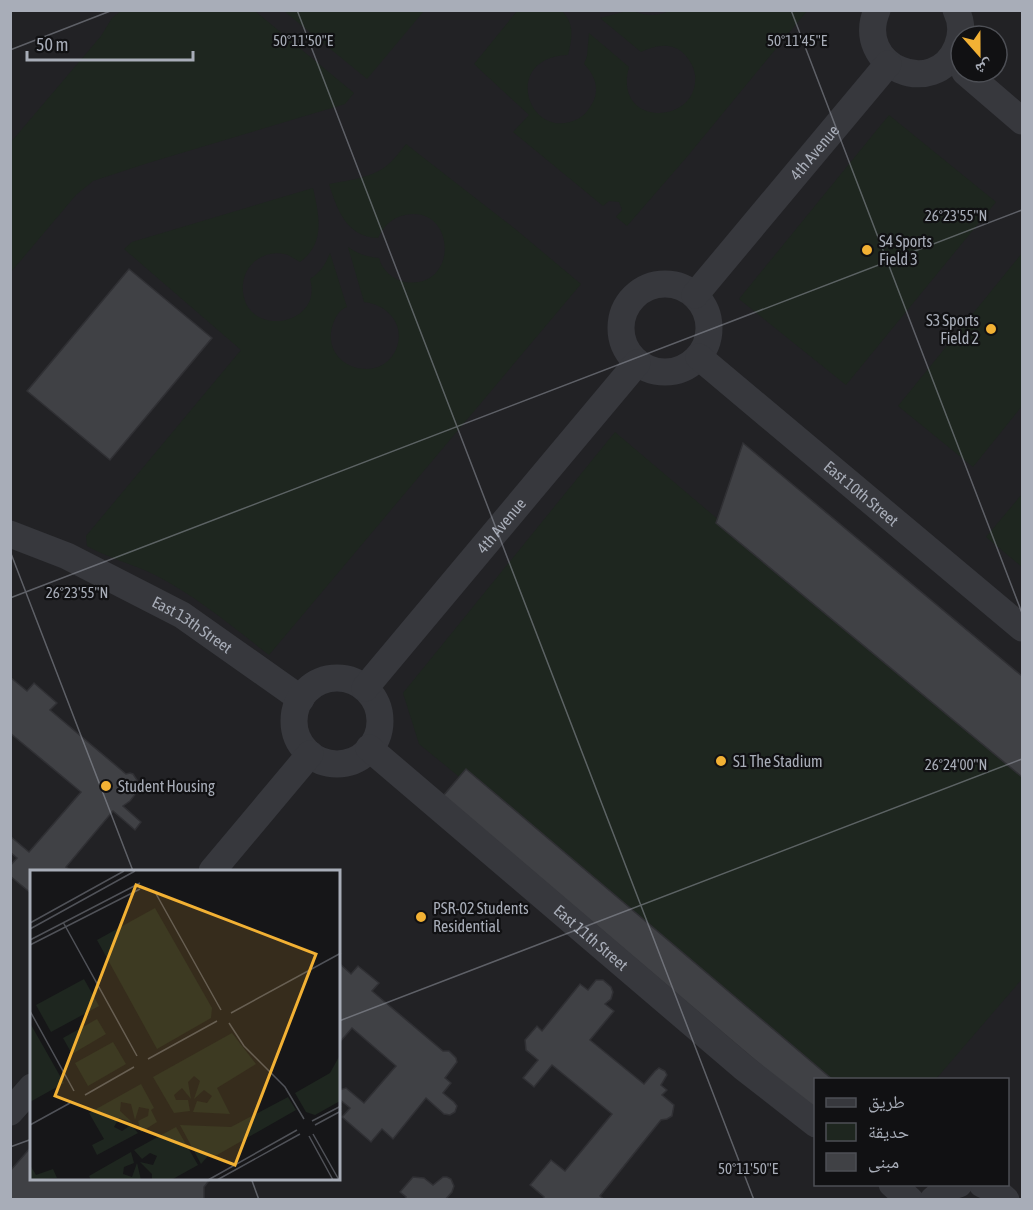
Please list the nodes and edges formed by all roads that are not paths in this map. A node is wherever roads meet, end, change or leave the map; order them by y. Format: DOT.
graph roads {
  1 [pos="877,10"];
  2 [pos="888,64"];
  3 [pos="949,68"];
  4 [pos="978,84"];
  5 [pos="1023,121"];
  6 [pos="694,295"];
  7 [pos="699,357"];
  8 [pos="637,363"];
  9 [pos="10,534"];
  10 [pos="1023,628"];
  11 [pos="365,688"];
  12 [pos="301,699"];
  13 [pos="369,748"];
  14 [pos="310,754"];
  15 [pos="213,870"];
  16 [pos="30,1089"];
  17 [pos="10,1112"];
  18 [pos="814,1122"];
  19 [pos="893,1186"];
  20 [pos="955,1186"];
  21 [pos="985,1186"];
  22 [pos="1023,1192"];
  23 [pos="910,1200"];
  24 [pos="933,1200"];
  25 [pos="1008,1200"];
  1 -- 2 [label="lane"];
  2 -- 3 [label="lane"];
  2 -- 6 [label="lane, 4th Avenue"];
  4 -- 5 [label="lane"];
  6 -- 7 [label="lane"];
  6 -- 8 [label="lane"];
  7 -- 8 [label="lane"];
  7 -- 10 [label="lane, East 10th Street"];
  8 -- 11 [label="lane, 4th Avenue"];
  9 -- 12 [label="lane, East 13th Street"];
  11 -- 12 [label="lane"];
  11 -- 13 [label="lane"];
  12 -- 14 [label="lane"];
  13 -- 14 [label="lane"];
  13 -- 18 [label="lane, East 11th Street"];
  14 -- 15 [label="lane"];
  16 -- 17 [label="lane"];
  19 -- 23 [label="lane"];
  20 -- 24 [label="lane"];
  21 -- 25 [label="lane"];
  22 -- 25 [label="lane"];
}
